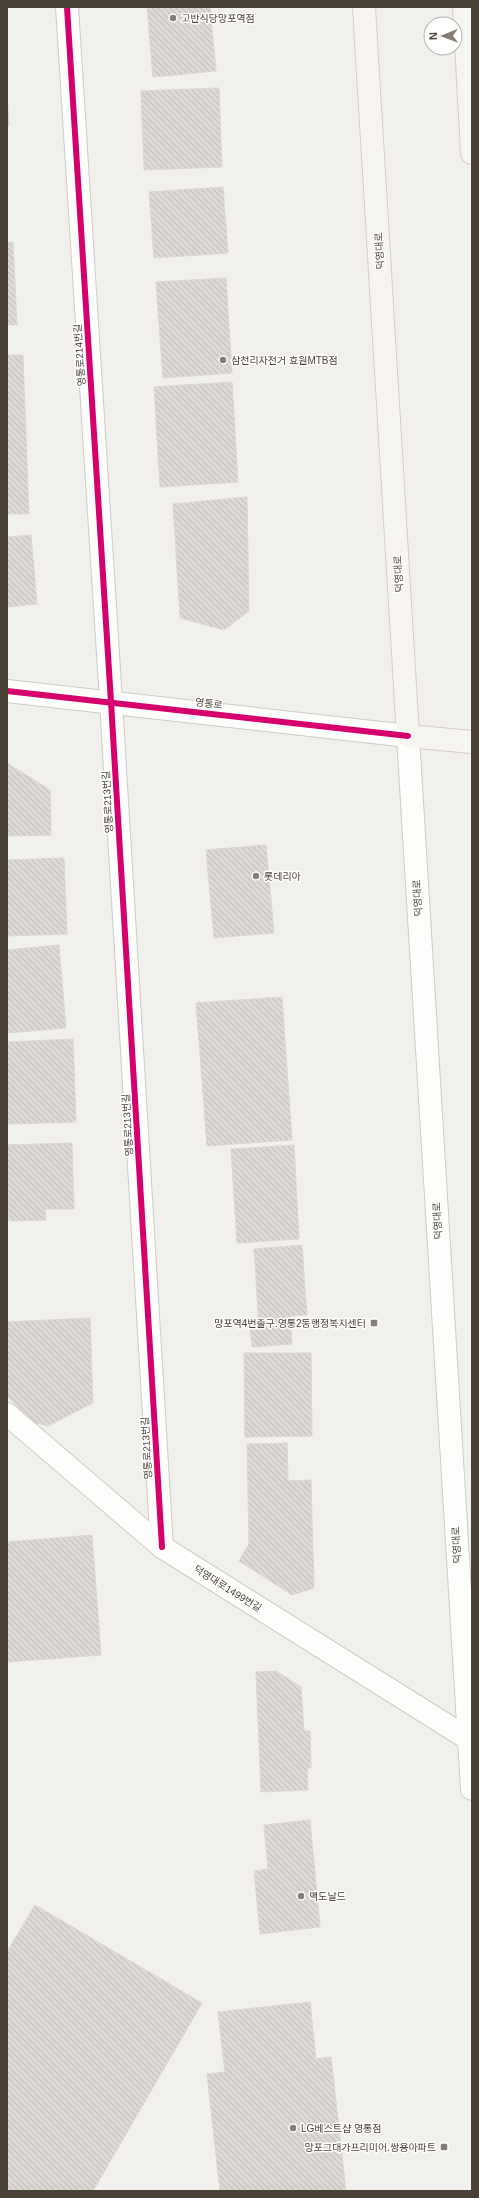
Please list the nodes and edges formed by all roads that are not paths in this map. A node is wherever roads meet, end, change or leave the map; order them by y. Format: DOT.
graph roads {
  1 [pos="67,7"];
  2 [pos="364,7"];
  3 [pos="464,7"];
  4 [pos="471,95"];
  5 [pos="472,153"];
  6 [pos="7,691"];
  7 [pos="111,702"];
  8 [pos="408,736"];
  9 [pos="472,742"];
  10 [pos="7,1414"];
  11 [pos="162,1547"];
  12 [pos="468,1738"];
  13 [pos="472,1789"];
  1 -- 7 [label="street, 영통로214번길"];
  2 -- 8 [label="main road, 덕영대로"];
  3 -- 4 [label="main road"];
  4 -- 5 [label="main road"];
  6 -- 7 [label="street, 영통로"];
  7 -- 8 [label="street, 영통로"];
  7 -- 11 [label="street, 영통로213번길"];
  8 -- 9 [label="main road, 영통로"];
  8 -- 12 [label="street, 덕영대로"];
  10 -- 11 [label="street, 덕영대로1499번길"];
  11 -- 12 [label="street, 덕영대로1499번길"];
  12 -- 13 [label="street, 덕영대로"];
}
